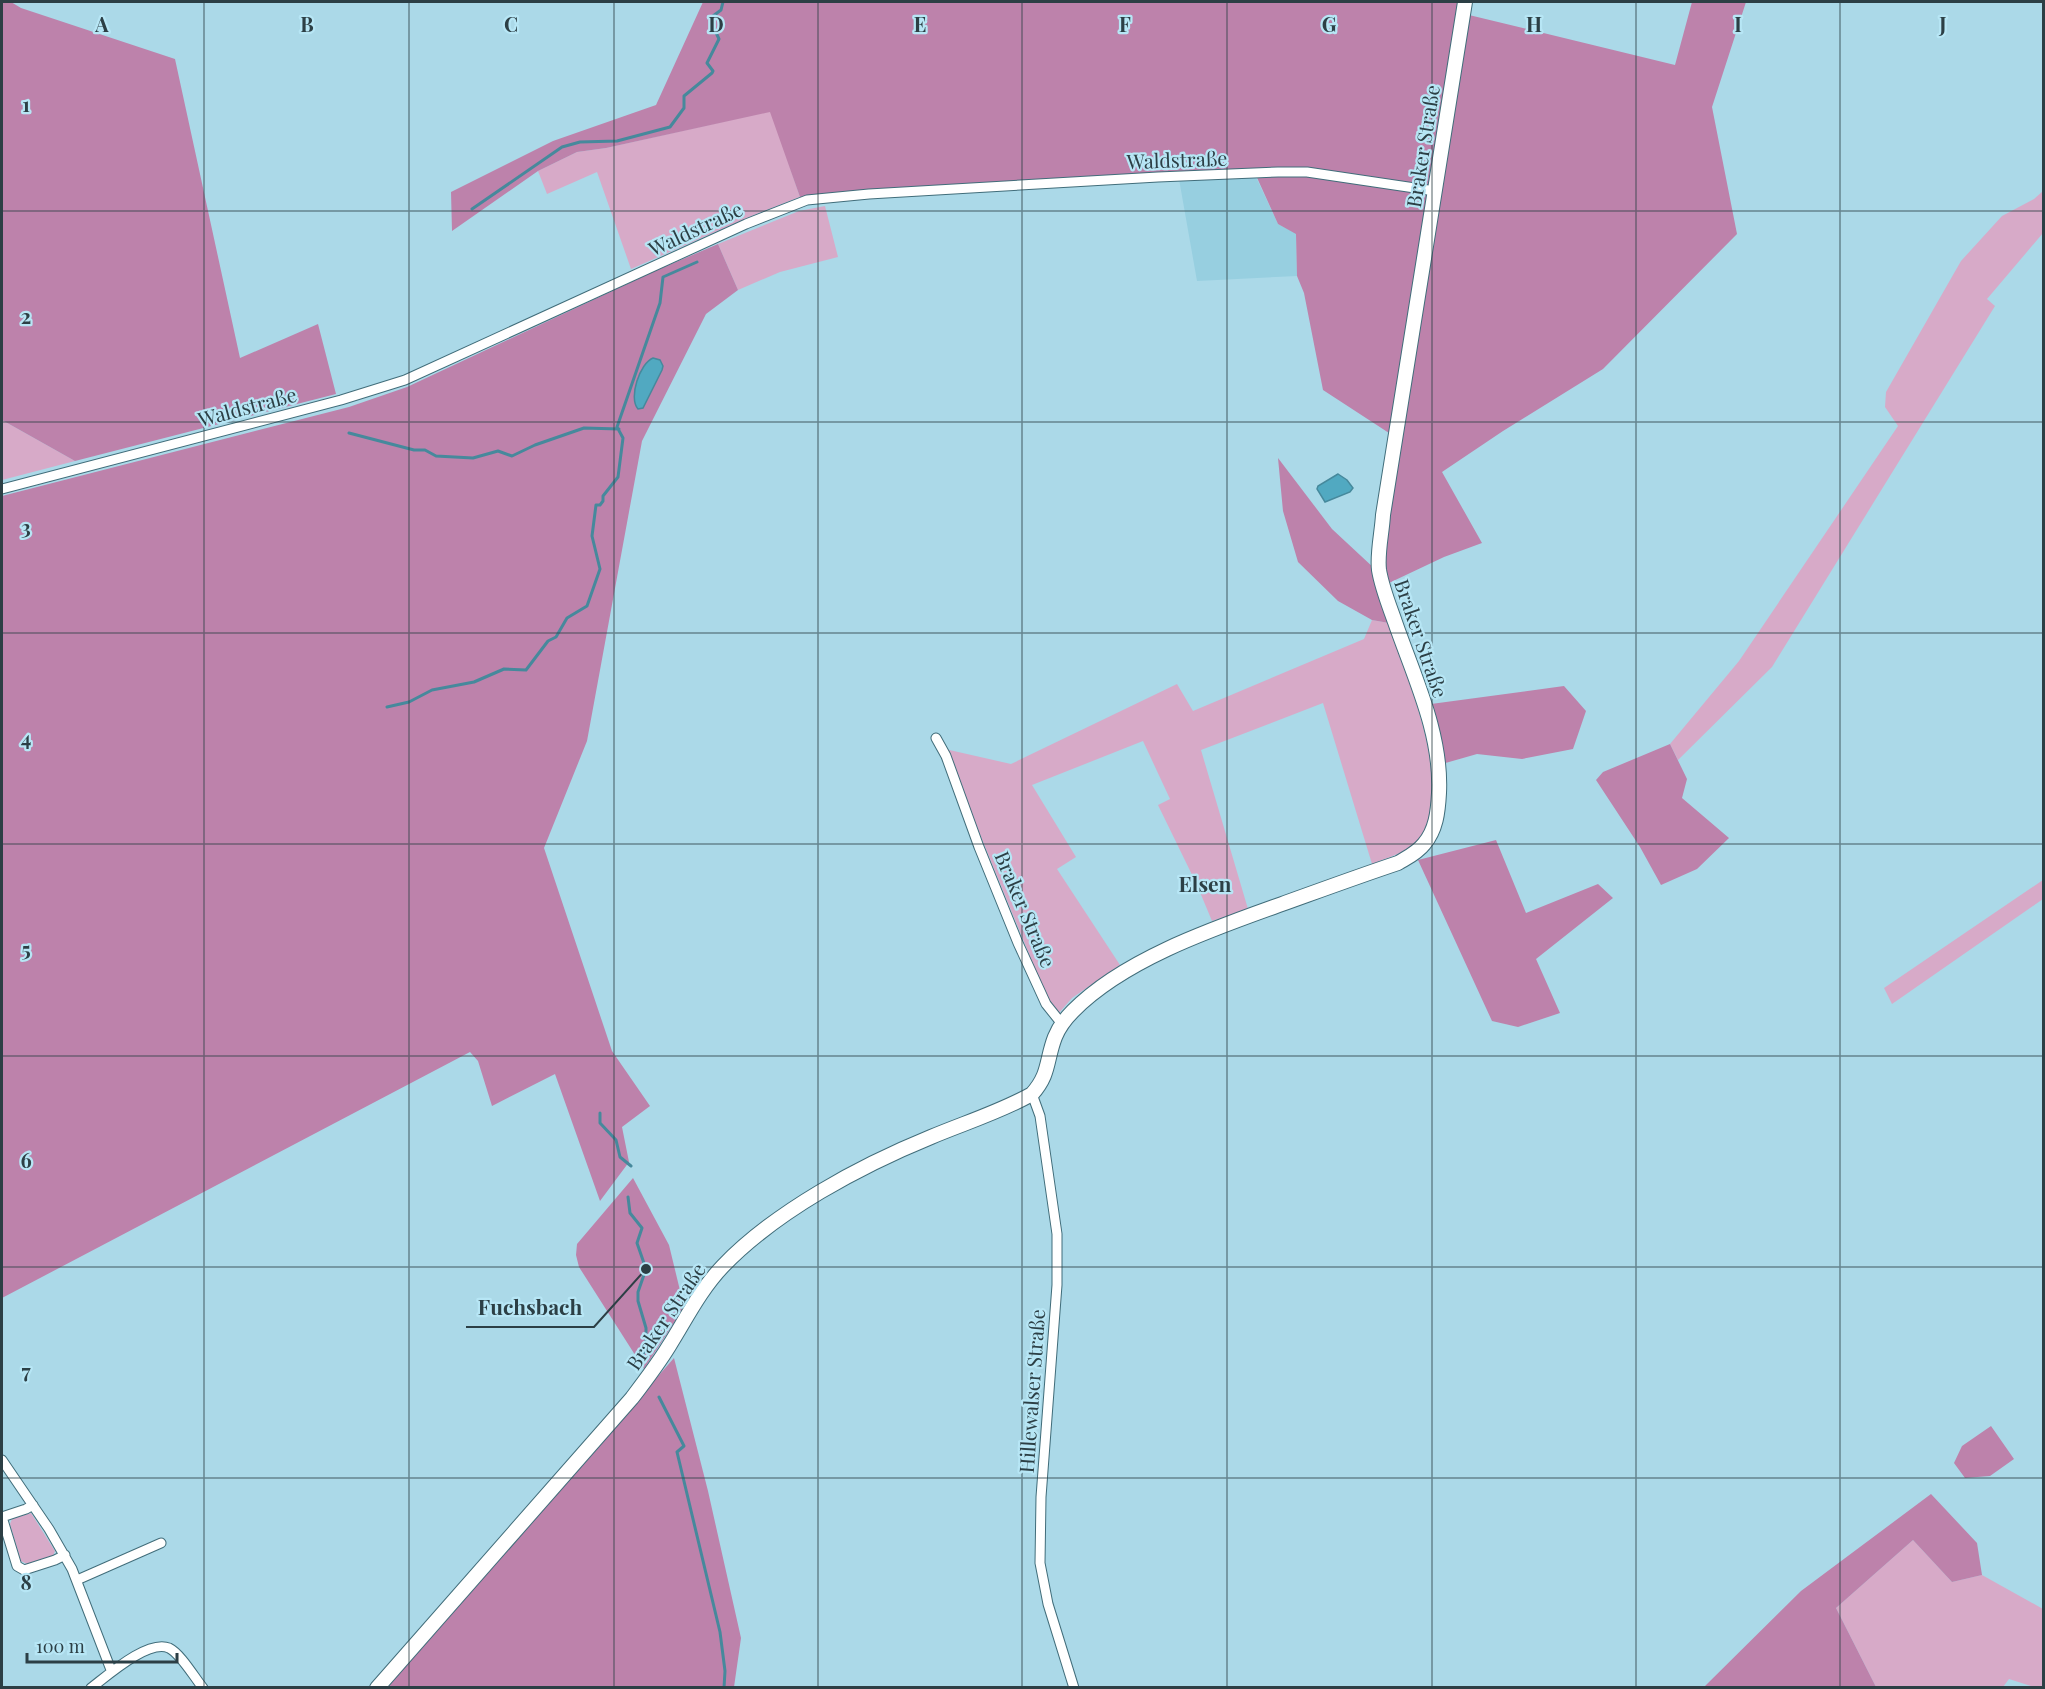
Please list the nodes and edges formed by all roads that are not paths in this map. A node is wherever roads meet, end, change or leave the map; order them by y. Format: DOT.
graph roads {
  1 [pos="1465,2"];
  2 [pos="1435,191"];
  3 [pos="2,489"];
  4 [pos="936,738"];
  5 [pos="1062,1024"];
  6 [pos="1032,1094"];
  7 [pos="2,1460"];
  8 [pos="33,1505"];
  9 [pos="161,1543"];
  10 [pos="65,1555"];
  11 [pos="77,1580"];
  12 [pos="111,1670"];
  13 [pos="91,1688"];
  14 [pos="203,1688"];
  15 [pos="377,1688"];
  16 [pos="1074,1688"];
  1 -- 2 [label="main road, Braker Straße"];
  2 -- 3 [label="street, Waldstraße"];
  2 -- 5 [label="main road, Braker Straße"];
  4 -- 5 [label="street, Braker Straße"];
  5 -- 6 [label="main road, Braker Straße"];
  6 -- 15 [label="main road, Braker Straße"];
  6 -- 16 [label="street, Hillewalser Straße"];
  7 -- 8 [label="street"];
  8 -- 10 [label="street"];
  8 -- 10 [label="street"];
  9 -- 11 [label="street"];
  10 -- 11 [label="street"];
  11 -- 12 [label="street"];
  12 -- 13 [label="street"];
  12 -- 14 [label="street"];
}
